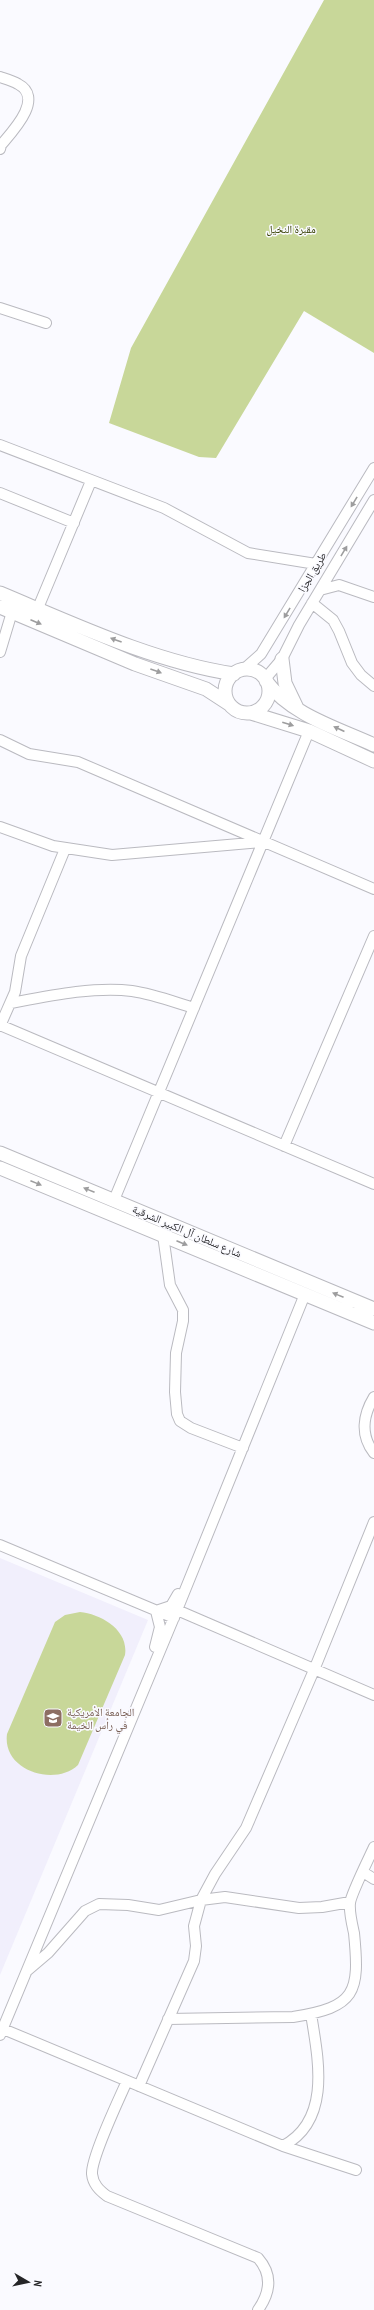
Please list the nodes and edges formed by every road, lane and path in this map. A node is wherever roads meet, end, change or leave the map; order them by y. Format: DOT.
graph roads {
  1 [pos="0,77"];
  2 [pos="0,146"];
  3 [pos="0,308"];
  4 [pos="46,323"];
  5 [pos="0,445"];
  6 [pos="374,468"];
  7 [pos="91,481"];
  8 [pos="0,493"];
  9 [pos="374,500"];
  10 [pos="74,523"];
  11 [pos="316,564"];
  12 [pos="333,569"];
  13 [pos="339,585"];
  14 [pos="320,590"];
  15 [pos="0,593"];
  16 [pos="374,597"];
  17 [pos="312,603"];
  18 [pos="38,608"];
  19 [pos="6,610"];
  20 [pos="0,652"];
  21 [pos="282,658"];
  22 [pos="238,672"];
  23 [pos="265,680"];
  24 [pos="374,686"];
  25 [pos="229,704"];
  26 [pos="297,710"];
  27 [pos="251,713"];
  28 [pos="309,731"];
  29 [pos="0,740"];
  30 [pos="374,745"];
  31 [pos="374,761"];
  32 [pos="0,826"];
  33 [pos="263,842"];
  34 [pos="65,849"];
  35 [pos="374,889"];
  36 [pos="374,936"];
  37 [pos="11,1003"];
  38 [pos="194,1008"];
  39 [pos="0,1026"];
  40 [pos="159,1093"];
  41 [pos="284,1146"];
  42 [pos="0,1153"];
  43 [pos="0,1168"];
  44 [pos="374,1184"];
  45 [pos="114,1200"];
  46 [pos="163,1235"];
  47 [pos="305,1294"];
  48 [pos="374,1309"];
  49 [pos="374,1323"];
  50 [pos="374,1397"];
  51 [pos="243,1448"];
  52 [pos="374,1453"];
  53 [pos="374,1522"];
  54 [pos="0,1545"];
  55 [pos="193,1571"];
  56 [pos="156,1611"];
  57 [pos="175,1614"];
  58 [pos="314,1670"];
  59 [pos="148,1680"];
  60 [pos="374,1695"];
  61 [pos="374,1847"];
  62 [pos="363,1872"];
  63 [pos="374,1878"];
  64 [pos="201,1900"];
  65 [pos="350,1902"];
  66 [pos="26,1972"];
  67 [pos="311,2014"];
  68 [pos="168,2018"];
  69 [pos="1,2032"];
  70 [pos="127,2081"];
  71 [pos="139,2086"];
  72 [pos="283,2146"];
  73 [pos="356,2170"];
  74 [pos="258,2310"];
  1 -- 2 [label="street"];
  3 -- 4 [label="street"];
  5 -- 7 [label="street"];
  6 -- 11 [label="street, طريق الجزا, one-way"];
  7 -- 10 [label="street"];
  7 -- 11 [label="street"];
  8 -- 10 [label="street"];
  12 -- 9 [label="street, طريق الجزا, one-way"];
  10 -- 18 [label="street"];
  11 -- 22 [label="street, طريق الجزا, one-way"];
  12 -- 13 [label="street"];
  12 -- 14 [label="street, طريق الجزا"];
  13 -- 14 [label="street"];
  13 -- 16 [label="street"];
  14 -- 17 [label="street, طريق الجزا"];
  15 -- 18 [label="main road"];
  17 -- 21 [label="street, طريق الجزا"];
  17 -- 24 [label="street"];
  22 -- 18 [label="main road, one-way"];
  19 -- 20 [label="street"];
  19 -- 25 [label="main road, one-way"];
  21 -- 23 [label="street, طريق الجزا"];
  21 -- 26 [label="main road"];
  22 -- 23 [label="main road"];
  22 -- 25 [label="main road"];
  23 -- 26 [label="main road"];
  23 -- 27 [label="main road"];
  25 -- 27 [label="main road"];
  30 -- 26 [label="main road, one-way"];
  27 -- 28 [label="main road, one-way"];
  28 -- 31 [label="main road"];
  28 -- 33 [label="street"];
  29 -- 33 [label="street"];
  32 -- 34 [label="street"];
  33 -- 34 [label="street"];
  33 -- 35 [label="street"];
  33 -- 38 [label="street"];
  34 -- 37 [label="street"];
  36 -- 41 [label="street"];
  37 -- 38 [label="street"];
  37 -- 39 [label="street"];
  38 -- 40 [label="street"];
  39 -- 40 [label="street"];
  40 -- 41 [label="street"];
  40 -- 45 [label="street"];
  41 -- 44 [label="street"];
  45 -- 42 [label="main road, شارع سلطان آل الكبير الشرقية, one-way"];
  43 -- 46 [label="main road, شارع سلطان آل الكبير الشرقية, one-way"];
  48 -- 45 [label="main road, شارع سلطان آل الكبير الشرقية, one-way"];
  46 -- 47 [label="main road, شارع سلطان آل الكبير الشرقية, one-way"];
  46 -- 51 [label="street"];
  47 -- 49 [label="main road, شارع سلطان آل الكبير الشرقية"];
  47 -- 51 [label="street"];
  50 -- 52 [label="street"];
  51 -- 55 [label="street"];
  53 -- 58 [label="street"];
  54 -- 56 [label="street"];
  55 -- 56 [label="street"];
  55 -- 57 [label="street"];
  56 -- 57 [label="street"];
  56 -- 59 [label="street"];
  57 -- 58 [label="street"];
  57 -- 59 [label="street"];
  58 -- 60 [label="street"];
  58 -- 64 [label="street"];
  59 -- 66 [label="street"];
  61 -- 62 [label="street"];
  62 -- 63 [label="street"];
  62 -- 65 [label="street"];
  64 -- 65 [label="street"];
  64 -- 66 [label="street"];
  64 -- 68 [label="street"];
  65 -- 67 [label="street"];
  66 -- 69 [label="street"];
  67 -- 68 [label="street"];
  67 -- 72 [label="street"];
  68 -- 71 [label="street"];
  69 -- 70 [label="street"];
  70 -- 71 [label="street"];
  70 -- 74 [label="street"];
  71 -- 72 [label="street"];
  72 -- 73 [label="street"];
}
